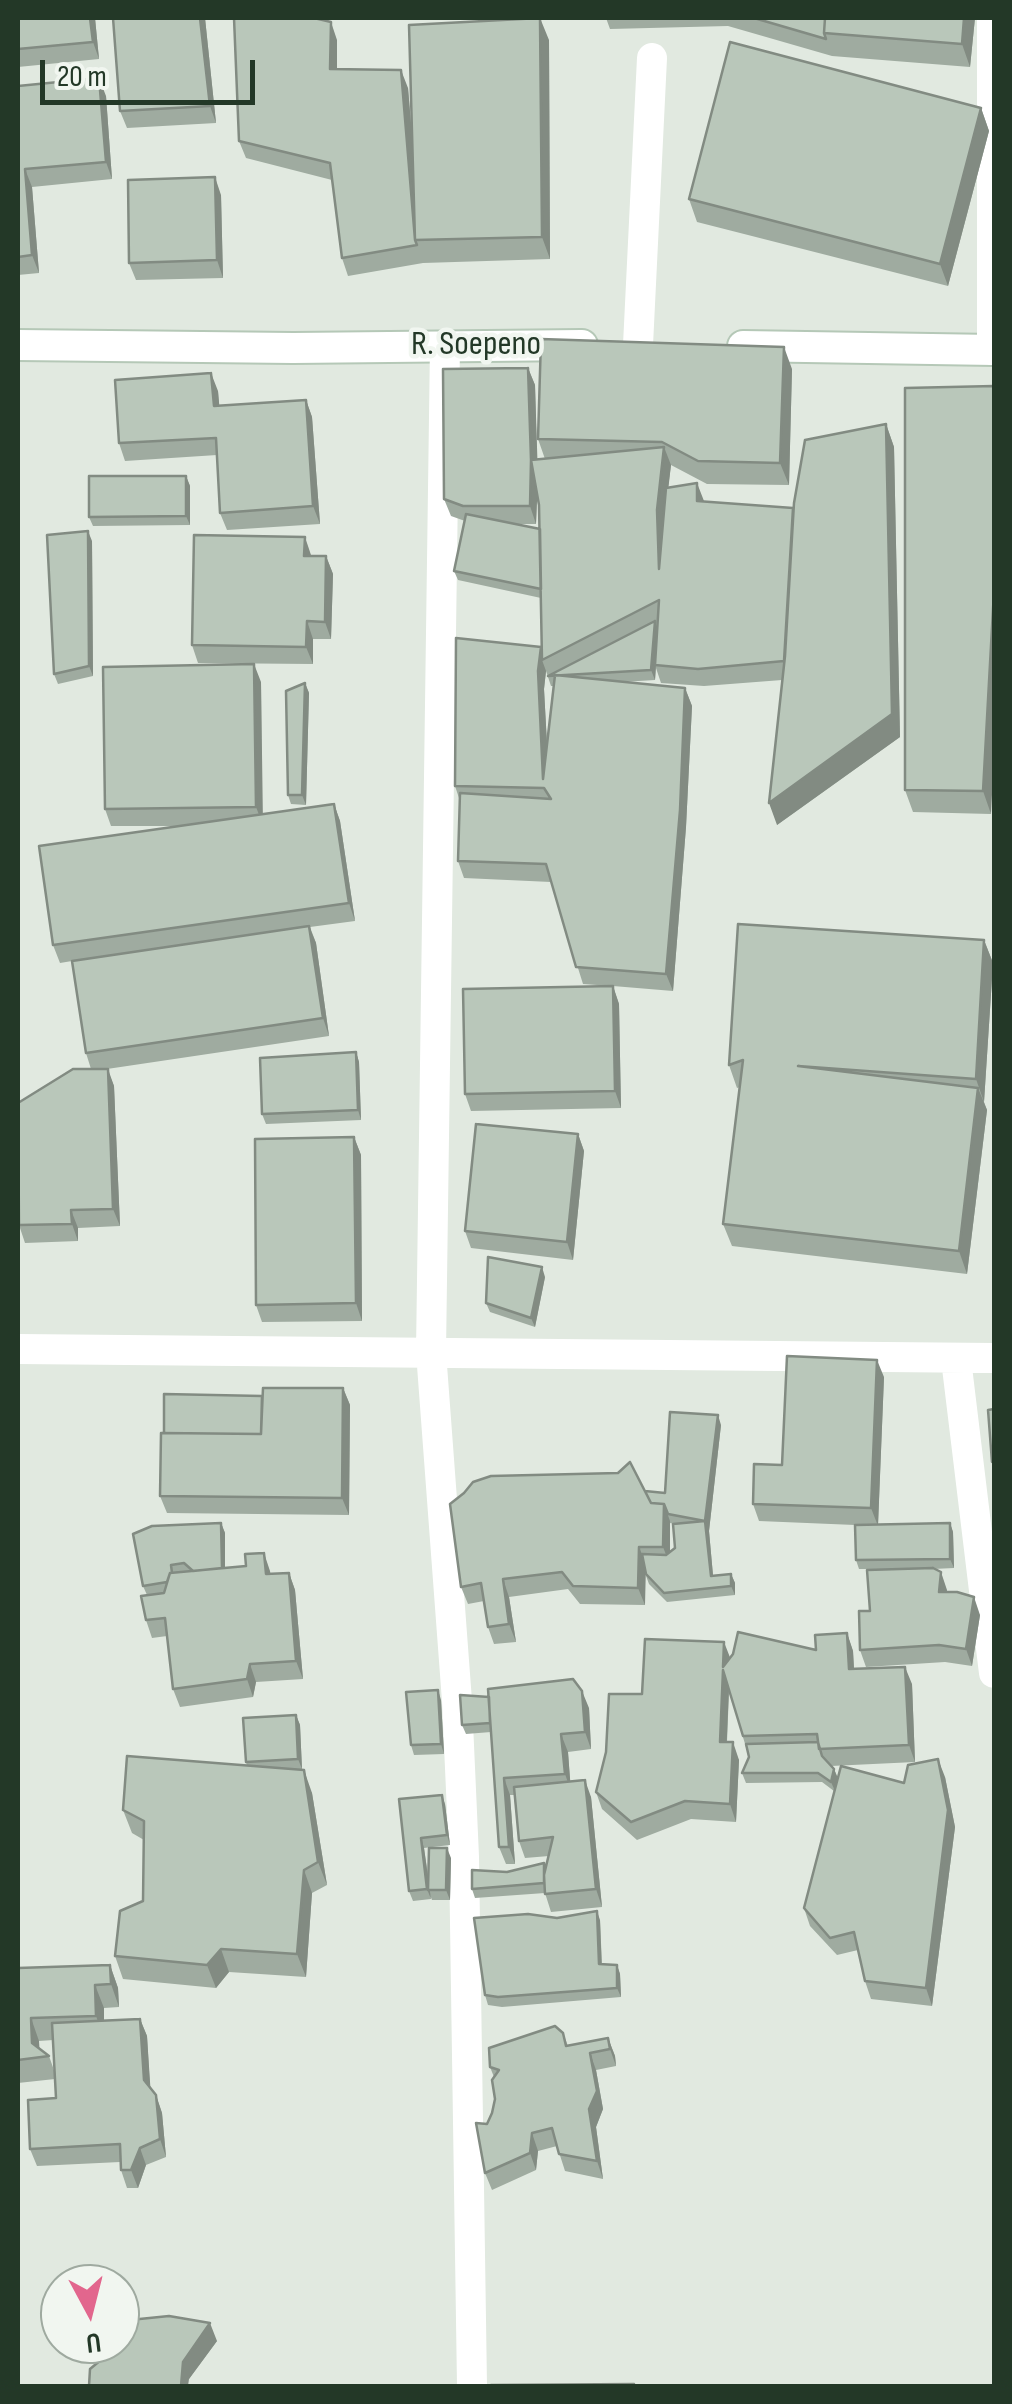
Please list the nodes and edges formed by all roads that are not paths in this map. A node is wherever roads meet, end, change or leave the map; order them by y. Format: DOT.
graph roads {
  1 [pos="992,18"];
  2 [pos="652,58"];
  3 [pos="18,344"];
  4 [pos="446,344"];
  5 [pos="716,346"];
  6 [pos="993,350"];
  7 [pos="18,1349"];
  8 [pos="431,1352"];
  9 [pos="994,1358"];
  10 [pos="956,1359"];
  11 [pos="992,1624"];
  12 [pos="994,1673"];
  13 [pos="472,2386"];
  1 -- 6 [label="street"];
  2 -- 4 [label="street, R. Soepeno"];
  3 -- 4 [label="street, R. Soepeno"];
  4 -- 8 [label="street"];
  5 -- 6 [label="street"];
  7 -- 8 [label="street"];
  8 -- 10 [label="street"];
  8 -- 13 [label="street"];
  9 -- 10 [label="street"];
  10 -- 11 [label="street"];
  11 -- 12 [label="street"];
}
